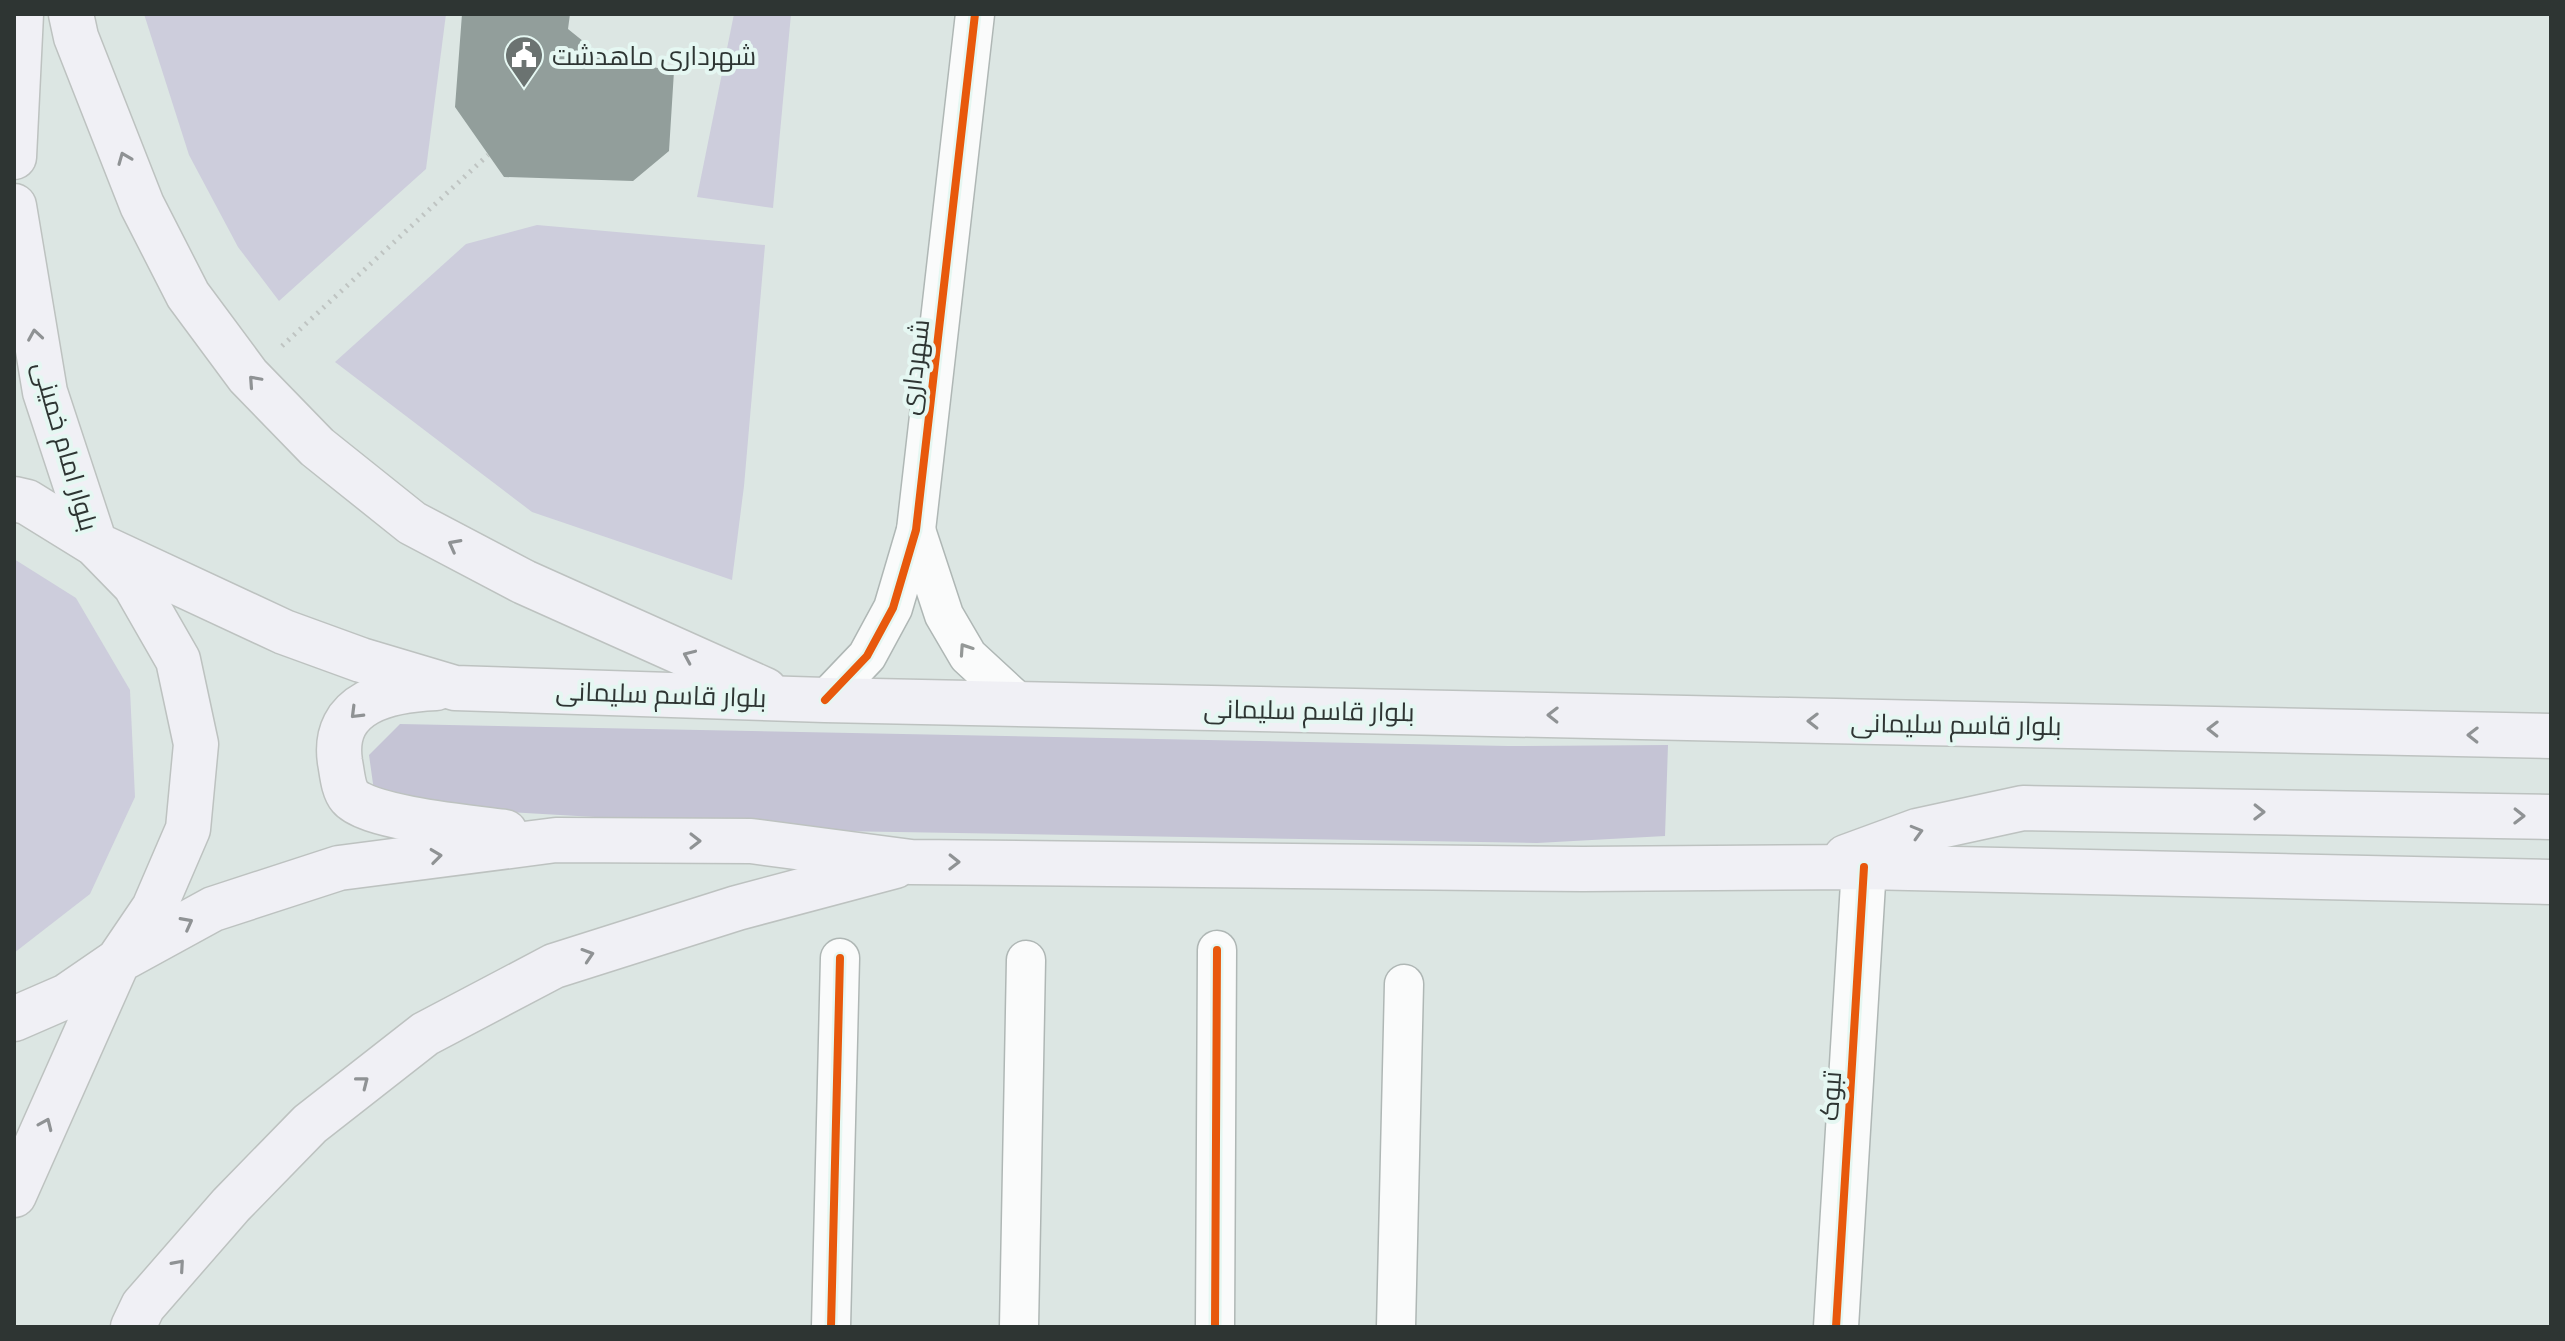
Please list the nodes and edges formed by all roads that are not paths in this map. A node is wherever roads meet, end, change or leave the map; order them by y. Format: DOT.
graph roads {
  1 [pos="21,14"];
  2 [pos="71,14"];
  3 [pos="975,14"];
  4 [pos="14,157"];
  5 [pos="14,206"];
  6 [pos="14,499"];
  7 [pos="916,530"];
  8 [pos="95,544"];
  9 [pos="455,688"];
  10 [pos="805,700"];
  11 [pos="1020,704"];
  12 [pos="2551,736"];
  13 [pos="2551,817"];
  14 [pos="556,840"];
  15 [pos="911,862"];
  16 [pos="1817,867"];
  17 [pos="1864,867"];
  18 [pos="2551,882"];
  19 [pos="1217,950"];
  20 [pos="840,958"];
  21 [pos="1026,960"];
  22 [pos="118,961"];
  23 [pos="1404,984"];
  24 [pos="14,1019"];
  25 [pos="14,1195"];
  26 [pos="133,1327"];
  27 [pos="831,1327"];
  28 [pos="1019,1327"];
  29 [pos="1215,1327"];
  30 [pos="1396,1327"];
  31 [pos="1836,1327"];
  1 -- 4 [label="main road"];
  10 -- 2 [label="main road, one-way"];
  3 -- 7 [label="street, شهرداری"];
  8 -- 5 [label="main road, بلوار امام خمینی, one-way"];
  6 -- 8 [label="main road"];
  7 -- 10 [label="street, شهرداری"];
  11 -- 7 [label="street, شهرداری, one-way"];
  8 -- 9 [label="main road, بلوار قاسم سلیمانی"];
  8 -- 22 [label="main road"];
  9 -- 10 [label="main road, بلوار قاسم سلیمانی"];
  9 -- 14 [label="main road, one-way"];
  10 -- 11 [label="main road, بلوار قاسم سلیمانی"];
  12 -- 11 [label="main road, بلوار قاسم سلیمانی, one-way"];
  16 -- 13 [label="main road, one-way"];
  14 -- 15 [label="main road, one-way"];
  22 -- 14 [label="main road, one-way"];
  15 -- 16 [label="main road, one-way"];
  26 -- 15 [label="main road, one-way"];
  16 -- 17 [label="main road"];
  17 -- 18 [label="main road"];
  17 -- 31 [label="street, تبوک"];
  19 -- 29 [label="street"];
  20 -- 27 [label="street"];
  21 -- 28 [label="street"];
  22 -- 24 [label="main road"];
  25 -- 22 [label="main road, one-way"];
  23 -- 30 [label="street"];
}
